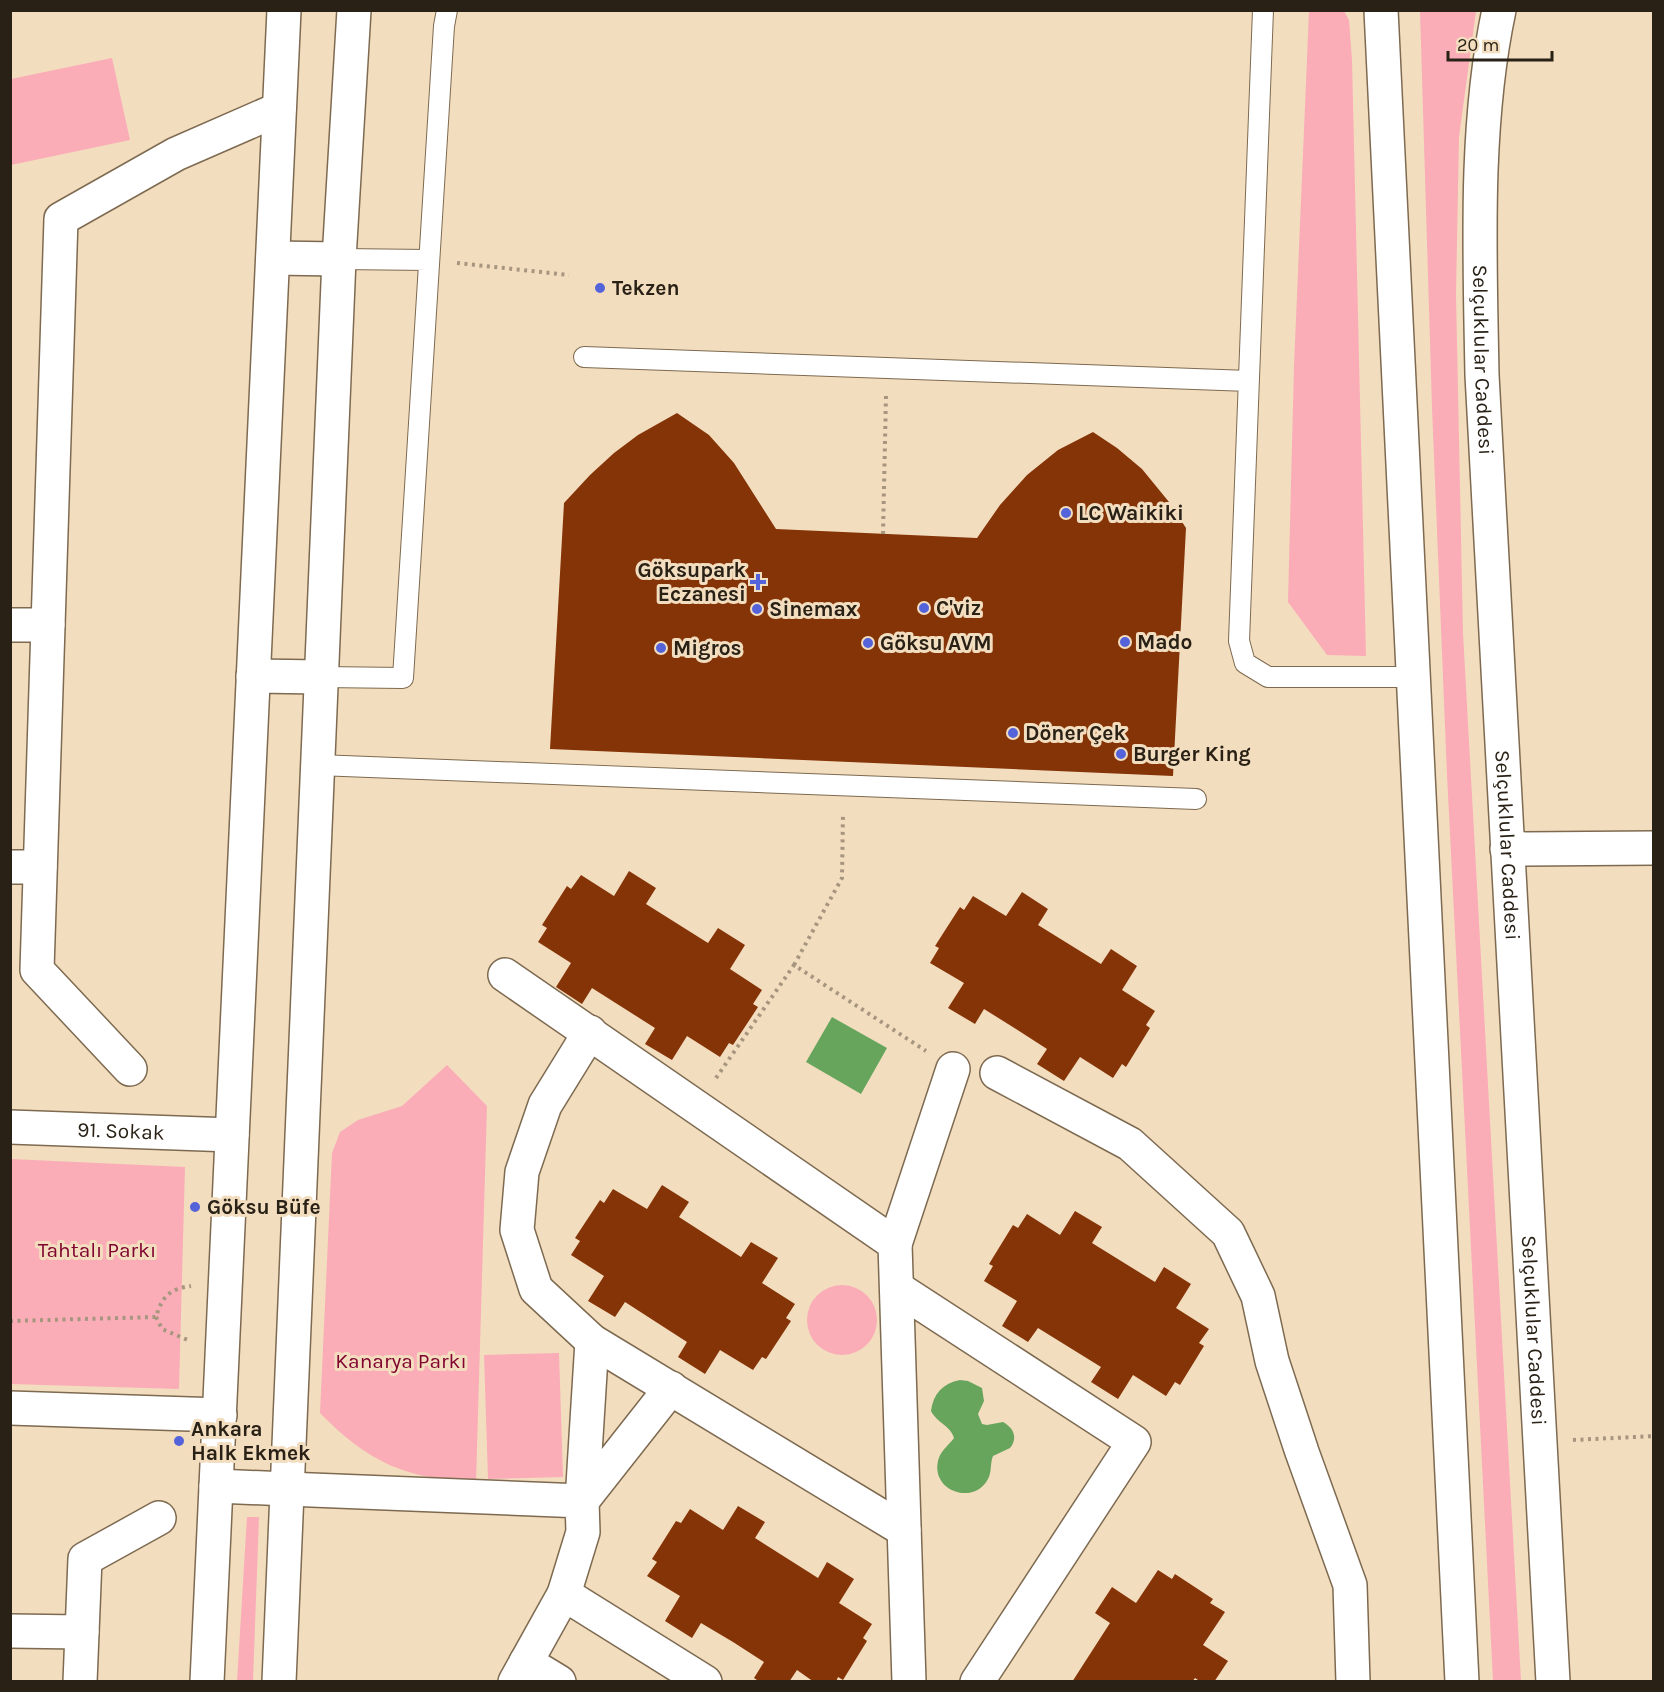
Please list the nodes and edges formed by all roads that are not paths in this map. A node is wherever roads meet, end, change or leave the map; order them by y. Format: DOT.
graph roads {
  1 [pos="284,10"];
  2 [pos="354,10"];
  3 [pos="447,10"];
  4 [pos="1263,10"];
  5 [pos="1381,10"];
  6 [pos="1498,10"];
  7 [pos="279,109"];
  8 [pos="273,258"];
  9 [pos="339,259"];
  10 [pos="429,260"];
  11 [pos="584,357"];
  12 [pos="1249,381"];
  13 [pos="10,625"];
  14 [pos="48,625"];
  15 [pos="254,676"];
  16 [pos="322,677"];
  17 [pos="1413,677"];
  18 [pos="318,765"];
  19 [pos="1196,799"];
  20 [pos="1653,848"];
  21 [pos="1507,849"];
  22 [pos="26,867"];
  23 [pos="505,975"];
  24 [pos="590,1032"];
  25 [pos="953,1069"];
  26 [pos="130,1070"];
  27 [pos="997,1073"];
  28 [pos="10,1127"];
  29 [pos="232,1135"];
  30 [pos="895,1244"];
  31 [pos="897,1288"];
  32 [pos="592,1341"];
  33 [pos="671,1388"];
  34 [pos="10,1408"];
  35 [pos="220,1415"];
  36 [pos="216,1486"];
  37 [pos="287,1489"];
  38 [pos="582,1501"];
  39 [pos="159,1518"];
  40 [pos="904,1530"];
  41 [pos="564,1594"];
  42 [pos="10,1631"];
  43 [pos="82,1632"];
  44 [pos="521,1672"];
  45 [pos="80,1682"];
  46 [pos="207,1682"];
  47 [pos="279,1682"];
  48 [pos="559,1682"];
  49 [pos="705,1682"];
  50 [pos="909,1682"];
  51 [pos="977,1682"];
  52 [pos="1353,1682"];
  53 [pos="1462,1682"];
  54 [pos="1553,1682"];
  1 -- 7 [label="street"];
  2 -- 9 [label="street"];
  3 -- 10 [label="lane"];
  4 -- 12 [label="lane"];
  5 -- 17 [label="street"];
  6 -- 21 [label="street, Selçuklular Caddesi"];
  7 -- 8 [label="street"];
  7 -- 14 [label="street"];
  8 -- 9 [label="street"];
  8 -- 15 [label="street"];
  9 -- 10 [label="lane"];
  9 -- 16 [label="street"];
  10 -- 16 [label="lane"];
  11 -- 12 [label="lane"];
  12 -- 17 [label="lane"];
  13 -- 14 [label="street"];
  14 -- 22 [label="street"];
  15 -- 16 [label="street"];
  15 -- 29 [label="street"];
  16 -- 18 [label="street"];
  17 -- 53 [label="street"];
  18 -- 19 [label="lane"];
  18 -- 37 [label="street"];
  20 -- 21 [label="street"];
  21 -- 54 [label="street, Selçuklular Caddesi"];
  22 -- 26 [label="street"];
  23 -- 24 [label="street"];
  24 -- 30 [label="street"];
  24 -- 32 [label="street"];
  25 -- 30 [label="street"];
  27 -- 52 [label="street"];
  28 -- 29 [label="street, 91. Sokak"];
  29 -- 35 [label="street"];
  30 -- 31 [label="street"];
  31 -- 40 [label="street"];
  31 -- 51 [label="street"];
  32 -- 33 [label="street"];
  32 -- 38 [label="street"];
  33 -- 38 [label="street"];
  33 -- 40 [label="street"];
  34 -- 35 [label="street"];
  35 -- 36 [label="street"];
  36 -- 37 [label="street"];
  36 -- 46 [label="street"];
  37 -- 38 [label="street"];
  37 -- 47 [label="street"];
  38 -- 41 [label="street"];
  39 -- 43 [label="street"];
  40 -- 50 [label="street"];
  41 -- 44 [label="street"];
  41 -- 49 [label="street"];
  42 -- 43 [label="street"];
  43 -- 45 [label="street"];
  44 -- 48 [label="street"];
}
